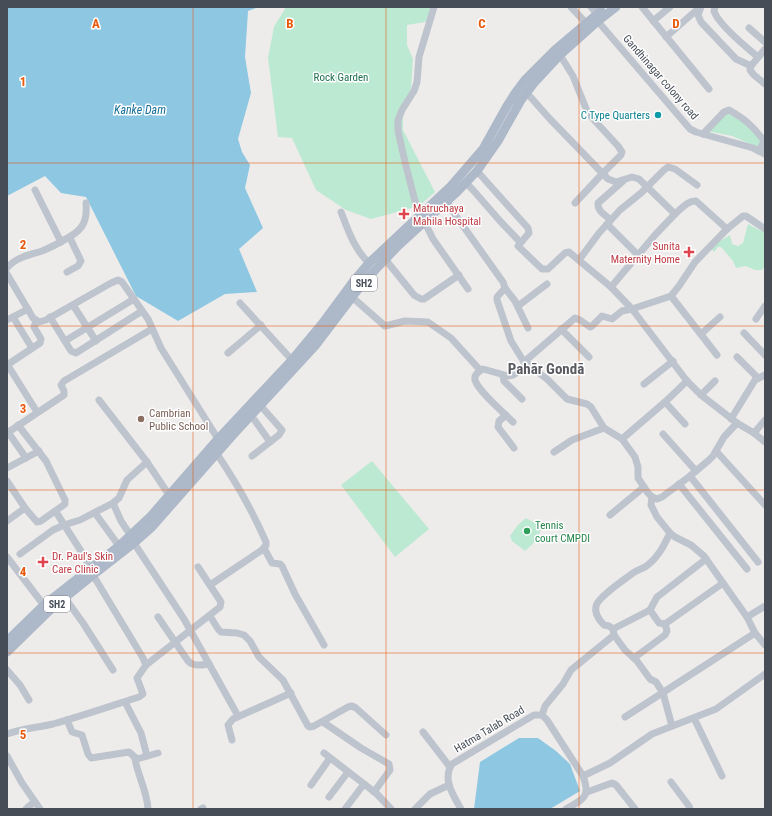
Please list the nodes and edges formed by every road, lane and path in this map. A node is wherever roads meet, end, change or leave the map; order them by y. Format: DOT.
graph roads {
  1 [pos="434,7"];
  2 [pos="571,7"];
  3 [pos="606,7"];
  4 [pos="616,7"];
  5 [pos="642,7"];
  6 [pos="670,7"];
  7 [pos="701,7"];
  8 [pos="715,7"];
  9 [pos="595,15"];
  10 [pos="653,21"];
  11 [pos="586,23"];
  12 [pos="749,28"];
  13 [pos="666,37"];
  14 [pos="765,42"];
  15 [pos="765,49"];
  16 [pos="560,55"];
  17 [pos="758,57"];
  18 [pos="751,66"];
  19 [pos="765,84"];
  20 [pos="709,89"];
  21 [pos="526,92"];
  22 [pos="703,134"];
  23 [pos="762,153"];
  24 [pos="477,171"];
  25 [pos="602,173"];
  26 [pos="623,180"];
  27 [pos="466,183"];
  28 [pos="697,185"];
  29 [pos="647,187"];
  30 [pos="35,190"];
  31 [pos="447,202"];
  32 [pos="575,203"];
  33 [pos="86,204"];
  34 [pos="341,212"];
  35 [pos="675,214"];
  36 [pos="423,218"];
  37 [pos="609,222"];
  38 [pos="727,229"];
  39 [pos="765,229"];
  40 [pos="70,238"];
  41 [pos="61,242"];
  42 [pos="520,242"];
  43 [pos="638,255"];
  44 [pos="385,259"];
  45 [pos="579,260"];
  46 [pos="369,263"];
  47 [pos="7,268"];
  48 [pos="67,272"];
  49 [pos="7,274"];
  50 [pos="459,275"];
  51 [pos="547,284"];
  52 [pos="611,286"];
  53 [pos="504,288"];
  54 [pos="468,289"];
  55 [pos="671,296"];
  56 [pos="352,297"];
  57 [pos="134,299"];
  58 [pos="240,303"];
  59 [pos="73,305"];
  60 [pos="518,306"];
  61 [pos="765,306"];
  62 [pos="28,309"];
  63 [pos="632,309"];
  64 [pos="142,311"];
  65 [pos="50,317"];
  66 [pos="720,317"];
  67 [pos="10,319"];
  68 [pos="756,319"];
  69 [pos="36,321"];
  70 [pos="261,325"];
  71 [pos="88,328"];
  72 [pos="528,328"];
  73 [pos="152,329"];
  74 [pos="561,329"];
  75 [pos="744,333"];
  76 [pos="701,334"];
  77 [pos="96,340"];
  78 [pos="65,341"];
  79 [pos="32,348"];
  80 [pos="228,353"];
  81 [pos="717,355"];
  82 [pos="765,355"];
  83 [pos="737,357"];
  84 [pos="589,358"];
  85 [pos="292,360"];
  86 [pos="673,361"];
  87 [pos="527,364"];
  88 [pos="7,365"];
  89 [pos="480,370"];
  90 [pos="504,376"];
  91 [pos="761,376"];
  92 [pos="687,381"];
  93 [pos="715,381"];
  94 [pos="644,384"];
  95 [pos="701,395"];
  96 [pos="522,399"];
  97 [pos="100,400"];
  98 [pos="665,402"];
  99 [pos="260,405"];
  100 [pos="37,412"];
  101 [pos="506,414"];
  102 [pos="251,415"];
  103 [pos="765,420"];
  104 [pos="734,421"];
  105 [pos="513,422"];
  106 [pos="685,424"];
  107 [pos="18,425"];
  108 [pos="604,428"];
  109 [pos="7,432"];
  110 [pos="754,433"];
  111 [pos="663,434"];
  112 [pos="622,438"];
  113 [pos="218,439"];
  114 [pos="270,442"];
  115 [pos="765,442"];
  116 [pos="514,448"];
  117 [pos="39,451"];
  118 [pos="716,451"];
  119 [pos="554,452"];
  120 [pos="217,454"];
  121 [pos="252,456"];
  122 [pos="26,458"];
  123 [pos="147,462"];
  124 [pos="7,468"];
  125 [pos="693,474"];
  126 [pos="7,481"];
  127 [pos="679,484"];
  128 [pos="644,487"];
  129 [pos="169,495"];
  130 [pos="652,497"];
  131 [pos="113,503"];
  132 [pos="765,505"];
  133 [pos="25,508"];
  134 [pos="56,512"];
  135 [pos="95,513"];
  136 [pos="610,515"];
  137 [pos="7,521"];
  138 [pos="64,525"];
  139 [pos="670,534"];
  140 [pos="132,540"];
  141 [pos="119,546"];
  142 [pos="264,548"];
  143 [pos="20,554"];
  144 [pos="7,557"];
  145 [pos="706,559"];
  146 [pos="758,562"];
  147 [pos="198,567"];
  148 [pos="747,569"];
  149 [pos="91,572"];
  150 [pos="723,583"];
  151 [pos="210,586"];
  152 [pos="65,598"];
  153 [pos="765,606"];
  154 [pos="46,608"];
  155 [pos="650,610"];
  156 [pos="210,616"];
  157 [pos="158,617"];
  158 [pos="747,617"];
  159 [pos="665,624"];
  160 [pos="191,631"];
  161 [pos="614,632"];
  162 [pos="755,633"];
  163 [pos="7,641"];
  164 [pos="176,643"];
  165 [pos="324,645"];
  166 [pos="765,645"];
  167 [pos="7,652"];
  168 [pos="634,658"];
  169 [pos="209,664"];
  170 [pos="146,665"];
  171 [pos="7,670"];
  172 [pos="113,670"];
  173 [pos="765,674"];
  174 [pos="291,693"];
  175 [pos="663,693"];
  176 [pos="29,700"];
  177 [pos="125,702"];
  178 [pos="542,715"];
  179 [pos="238,716"];
  180 [pos="626,718"];
  181 [pos="694,718"];
  182 [pos="67,720"];
  183 [pos="323,722"];
  184 [pos="672,726"];
  185 [pos="423,732"];
  186 [pos="7,734"];
  187 [pos="386,735"];
  188 [pos="232,740"];
  189 [pos="158,753"];
  190 [pos="147,756"];
  191 [pos="8,759"];
  192 [pos="135,759"];
  193 [pos="450,767"];
  194 [pos="348,772"];
  195 [pos="583,776"];
  196 [pos="722,776"];
  197 [pos="671,782"];
  198 [pos="364,784"];
  199 [pos="311,785"];
  200 [pos="448,785"];
  201 [pos="374,792"];
  202 [pos="587,792"];
  203 [pos="329,796"];
  204 [pos="34,802"];
  205 [pos="26,809"];
  206 [pos="40,809"];
  207 [pos="148,809"];
  208 [pos="345,809"];
  209 [pos="391,809"];
  210 [pos="415,809"];
  211 [pos="461,809"];
  212 [pos="566,809"];
  213 [pos="635,809"];
  214 [pos="690,809"];
  1 -- 36 [label="street"];
  2 -- 11 [label="street"];
  3 -- 9 [label="main road, SH2"];
  4 -- 9 [label="main road, SH2"];
  5 -- 10 [label="street"];
  6 -- 10 [label="street"];
  7 -- 13 [label="street"];
  7 -- 18 [label="street"];
  8 -- 17 [label="street"];
  9 -- 11 [label="main road, SH2"];
  9 -- 16 [label="main road, SH2"];
  9 -- 22 [label="street, Gandhinagar colony road"];
  10 -- 13 [label="street"];
  11 -- 36 [label="main road, SH2"];
  12 -- 14 [label="street"];
  13 -- 20 [label="street"];
  15 -- 17 [label="street"];
  16 -- 21 [label="main road, SH2"];
  16 -- 25 [label="street"];
  17 -- 18 [label="street"];
  18 -- 19 [label="street"];
  21 -- 24 [label="main road, SH2"];
  21 -- 25 [label="street"];
  22 -- 23 [label="street, Gandhinagar colony road"];
  22 -- 23 [label="street"];
  24 -- 27 [label="main road, SH2"];
  24 -- 42 [label="street"];
  25 -- 26 [label="street"];
  25 -- 32 [label="street"];
  26 -- 29 [label="street"];
  26 -- 37 [label="street"];
  27 -- 31 [label="main road, SH2"];
  27 -- 42 [label="street"];
  28 -- 29 [label="street"];
  29 -- 35 [label="street"];
  29 -- 37 [label="street"];
  30 -- 41 [label="street"];
  31 -- 36 [label="main road, SH2"];
  31 -- 53 [label="street"];
  33 -- 40 [label="street"];
  34 -- 46 [label="street"];
  35 -- 38 [label="street"];
  35 -- 43 [label="street"];
  36 -- 44 [label="main road, SH2"];
  36 -- 46 [label="main road, SH2"];
  36 -- 50 [label="street"];
  37 -- 43 [label="street"];
  37 -- 45 [label="street"];
  38 -- 39 [label="street"];
  38 -- 55 [label="street"];
  40 -- 41 [label="street"];
  40 -- 48 [label="street"];
  41 -- 47 [label="street"];
  42 -- 45 [label="street"];
  43 -- 52 [label="street"];
  44 -- 50 [label="street"];
  44 -- 56 [label="main road, SH2"];
  45 -- 52 [label="street"];
  46 -- 85 [label="main road, SH2"];
  49 -- 62 [label="street"];
  50 -- 54 [label="street"];
  51 -- 60 [label="street"];
  52 -- 63 [label="street"];
  53 -- 60 [label="street"];
  53 -- 87 [label="street"];
  55 -- 63 [label="street"];
  55 -- 76 [label="street"];
  56 -- 89 [label="street"];
  56 -- 99 [label="main road, SH2"];
  57 -- 59 [label="street"];
  57 -- 64 [label="street"];
  57 -- 71 [label="street"];
  58 -- 70 [label="street"];
  59 -- 65 [label="street"];
  59 -- 71 [label="street"];
  60 -- 72 [label="street"];
  61 -- 68 [label="street"];
  62 -- 67 [label="street"];
  62 -- 69 [label="street"];
  63 -- 74 [label="street"];
  63 -- 86 [label="street"];
  64 -- 73 [label="street"];
  64 -- 77 [label="street"];
  65 -- 69 [label="street"];
  65 -- 78 [label="street"];
  66 -- 76 [label="street"];
  67 -- 79 [label="street"];
  69 -- 79 [label="street"];
  70 -- 80 [label="street"];
  70 -- 85 [label="street"];
  71 -- 77 [label="street"];
  71 -- 78 [label="street"];
  73 -- 100 [label="street"];
  73 -- 113 [label="street"];
  74 -- 84 [label="street"];
  74 -- 87 [label="street"];
  75 -- 82 [label="street"];
  76 -- 81 [label="street"];
  77 -- 78 [label="street"];
  79 -- 88 [label="street"];
  83 -- 91 [label="street"];
  85 -- 113 [label="main road, SH2"];
  86 -- 92 [label="street"];
  86 -- 94 [label="street"];
  87 -- 90 [label="street"];
  87 -- 108 [label="street"];
  88 -- 100 [label="street"];
  89 -- 90 [label="street"];
  89 -- 101 [label="street"];
  90 -- 96 [label="street"];
  91 -- 104 [label="street"];
  92 -- 95 [label="street"];
  92 -- 98 [label="street"];
  93 -- 95 [label="street"];
  95 -- 104 [label="street"];
  97 -- 123 [label="street"];
  98 -- 106 [label="street"];
  98 -- 112 [label="street"];
  99 -- 102 [label="main road, SH2"];
  99 -- 114 [label="street"];
  100 -- 107 [label="street"];
  101 -- 105 [label="street"];
  101 -- 116 [label="street"];
  102 -- 114 [label="street"];
  102 -- 120 [label="main road, SH2"];
  103 -- 110 [label="street"];
  104 -- 110 [label="street"];
  104 -- 118 [label="street"];
  107 -- 109 [label="street"];
  107 -- 117 [label="street"];
  108 -- 112 [label="street"];
  108 -- 119 [label="street"];
  109 -- 122 [label="street"];
  110 -- 115 [label="street"];
  111 -- 125 [label="street"];
  112 -- 128 [label="street"];
  113 -- 129 [label="main road, SH2"];
  114 -- 121 [label="street"];
  117 -- 122 [label="street"];
  117 -- 134 [label="street"];
  118 -- 125 [label="street"];
  118 -- 132 [label="street"];
  120 -- 140 [label="main road, SH2"];
  120 -- 142 [label="street"];
  122 -- 124 [label="street"];
  123 -- 129 [label="street"];
  123 -- 131 [label="street"];
  125 -- 127 [label="street"];
  125 -- 146 [label="street"];
  126 -- 133 [label="street"];
  127 -- 130 [label="street"];
  127 -- 148 [label="street"];
  128 -- 130 [label="street"];
  128 -- 136 [label="street"];
  129 -- 140 [label="main road, SH2"];
  130 -- 139 [label="street"];
  131 -- 135 [label="street"];
  131 -- 140 [label="street"];
  133 -- 134 [label="street"];
  133 -- 137 [label="street"];
  134 -- 138 [label="street"];
  135 -- 138 [label="street"];
  135 -- 141 [label="street"];
  138 -- 143 [label="street"];
  138 -- 149 [label="street"];
  139 -- 145 [label="street"];
  139 -- 161 [label="street"];
  140 -- 141 [label="main road, SH2"];
  140 -- 149 [label="main road, SH2"];
  140 -- 160 [label="street"];
  141 -- 149 [label="main road, SH2"];
  142 -- 151 [label="street"];
  142 -- 165 [label="street"];
  144 -- 154 [label="street"];
  145 -- 150 [label="street"];
  145 -- 155 [label="street"];
  147 -- 151 [label="street"];
  149 -- 152 [label="main road, SH2"];
  149 -- 154 [label="main road, SH2"];
  149 -- 170 [label="street"];
  150 -- 158 [label="street"];
  150 -- 159 [label="street"];
  151 -- 156 [label="street"];
  152 -- 154 [label="main road, SH2"];
  152 -- 172 [label="street"];
  153 -- 158 [label="street"];
  154 -- 163 [label="main road, SH2"];
  154 -- 167 [label="main road, SH2"];
  155 -- 159 [label="street"];
  155 -- 161 [label="street"];
  156 -- 160 [label="street"];
  156 -- 174 [label="street"];
  157 -- 164 [label="street"];
  158 -- 162 [label="street"];
  159 -- 168 [label="street"];
  160 -- 164 [label="street"];
  160 -- 169 [label="street"];
  161 -- 168 [label="street"];
  161 -- 178 [label="street"];
  162 -- 166 [label="street"];
  162 -- 175 [label="street"];
  164 -- 169 [label="street"];
  164 -- 170 [label="street"];
  168 -- 175 [label="street"];
  169 -- 179 [label="street"];
  170 -- 177 [label="street"];
  171 -- 176 [label="street"];
  173 -- 181 [label="street"];
  174 -- 179 [label="street"];
  174 -- 183 [label="street"];
  175 -- 180 [label="street"];
  175 -- 184 [label="street"];
  177 -- 182 [label="street"];
  177 -- 190 [label="street"];
  178 -- 193 [label="street, Hatma Talab Road"];
  178 -- 195 [label="street, Hatma Talab Road"];
  179 -- 188 [label="street"];
  181 -- 184 [label="street"];
  181 -- 196 [label="street"];
  182 -- 186 [label="street"];
  182 -- 192 [label="street"];
  183 -- 187 [label="street"];
  183 -- 201 [label="street"];
  184 -- 195 [label="street"];
  185 -- 193 [label="street"];
  189 -- 190 [label="street"];
  190 -- 192 [label="street"];
  191 -- 204 [label="street"];
  192 -- 207 [label="street"];
  193 -- 200 [label="street, Hatma Talab Road"];
  194 -- 198 [label="street"];
  194 -- 199 [label="street"];
  194 -- 203 [label="street"];
  195 -- 202 [label="street, Hatma Talab Road"];
  197 -- 214 [label="street"];
  198 -- 201 [label="street"];
  198 -- 208 [label="street"];
  200 -- 210 [label="street"];
  200 -- 211 [label="street"];
  201 -- 209 [label="street"];
  202 -- 212 [label="street"];
  202 -- 213 [label="street"];
  204 -- 205 [label="street"];
  204 -- 206 [label="street"];
}
